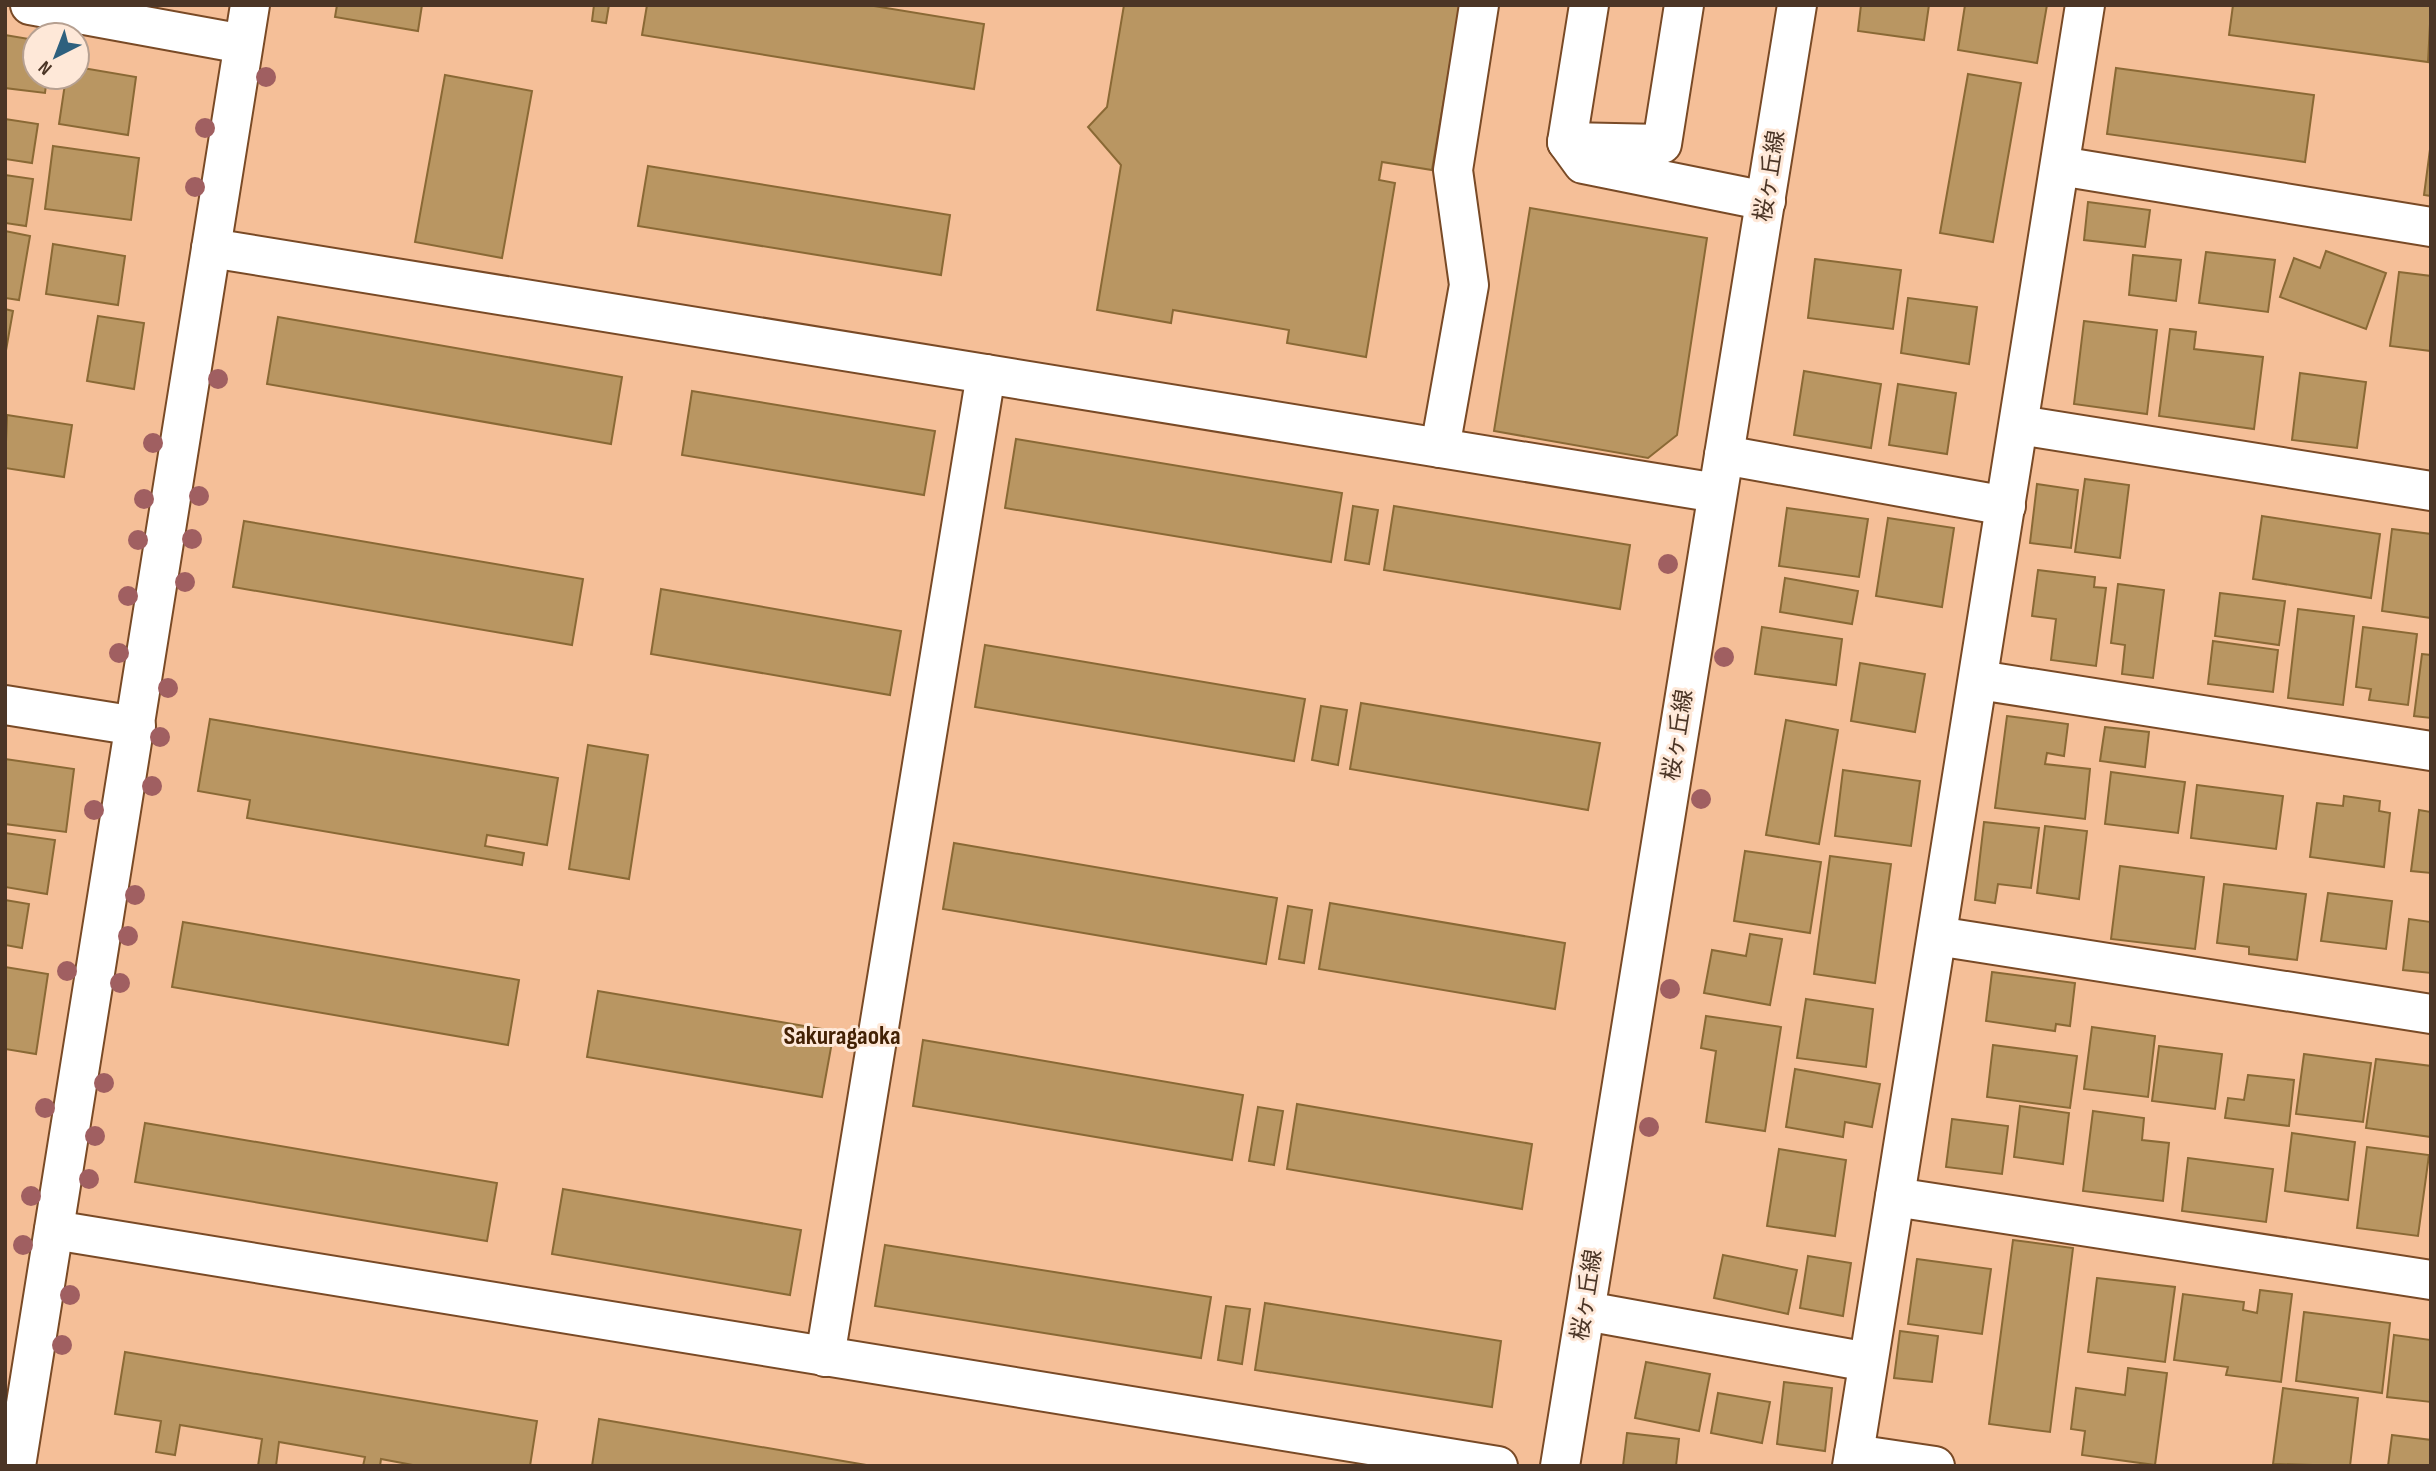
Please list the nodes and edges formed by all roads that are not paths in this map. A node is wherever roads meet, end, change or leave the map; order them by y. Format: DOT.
graph roads {
  1 [pos="30,5"];
  2 [pos="250,5"];
  3 [pos="1479,5"];
  4 [pos="1588,5"];
  5 [pos="1684,5"];
  6 [pos="1797,5"];
  7 [pos="2085,5"];
  8 [pos="243,44"];
  9 [pos="1567,142"];
  10 [pos="2060,166"];
  11 [pos="1766,201"];
  12 [pos="2431,227"];
  13 [pos="211,248"];
  14 [pos="986,374"];
  15 [pos="2019,425"];
  16 [pos="1440,448"];
  17 [pos="1724,455"];
  18 [pos="2431,491"];
  19 [pos="1717,493"];
  20 [pos="2006,506"];
  21 [pos="1979,680"];
  22 [pos="5,705"];
  23 [pos="136,726"];
  24 [pos="2431,751"];
  25 [pos="1937,936"];
  26 [pos="2431,1014"];
  27 [pos="1895,1197"];
  28 [pos="54,1230"];
  29 [pos="2431,1280"];
  30 [pos="1586,1311"];
  31 [pos="824,1357"];
  32 [pos="1868,1362"];
  33 [pos="1853,1460"];
  34 [pos="16,1466"];
  35 [pos="1498,1466"];
  36 [pos="1560,1466"];
  37 [pos="1935,1466"];
  1 -- 8 [label="street"];
  2 -- 8 [label="street"];
  3 -- 16 [label="street"];
  4 -- 9 [label="street"];
  5 -- 9 [label="street"];
  6 -- 11 [label="street, 桜ヶ丘線"];
  7 -- 10 [label="street"];
  8 -- 13 [label="street"];
  9 -- 11 [label="street"];
  10 -- 12 [label="street"];
  10 -- 15 [label="street"];
  11 -- 17 [label="street, 桜ヶ丘線"];
  13 -- 14 [label="street"];
  13 -- 23 [label="street"];
  14 -- 16 [label="street"];
  14 -- 31 [label="street"];
  15 -- 18 [label="street"];
  15 -- 20 [label="street"];
  16 -- 19 [label="street"];
  17 -- 19 [label="street, 桜ヶ丘線"];
  17 -- 20 [label="street"];
  19 -- 30 [label="street, 桜ヶ丘線"];
  20 -- 21 [label="street"];
  21 -- 24 [label="street"];
  21 -- 25 [label="street"];
  22 -- 23 [label="street"];
  23 -- 28 [label="street"];
  25 -- 26 [label="street"];
  25 -- 27 [label="street"];
  27 -- 29 [label="street"];
  27 -- 32 [label="street"];
  28 -- 31 [label="street"];
  28 -- 34 [label="street"];
  30 -- 32 [label="street"];
  30 -- 36 [label="street, 桜ヶ丘線"];
  31 -- 35 [label="street"];
  32 -- 33 [label="street"];
  33 -- 37 [label="street"];
}
